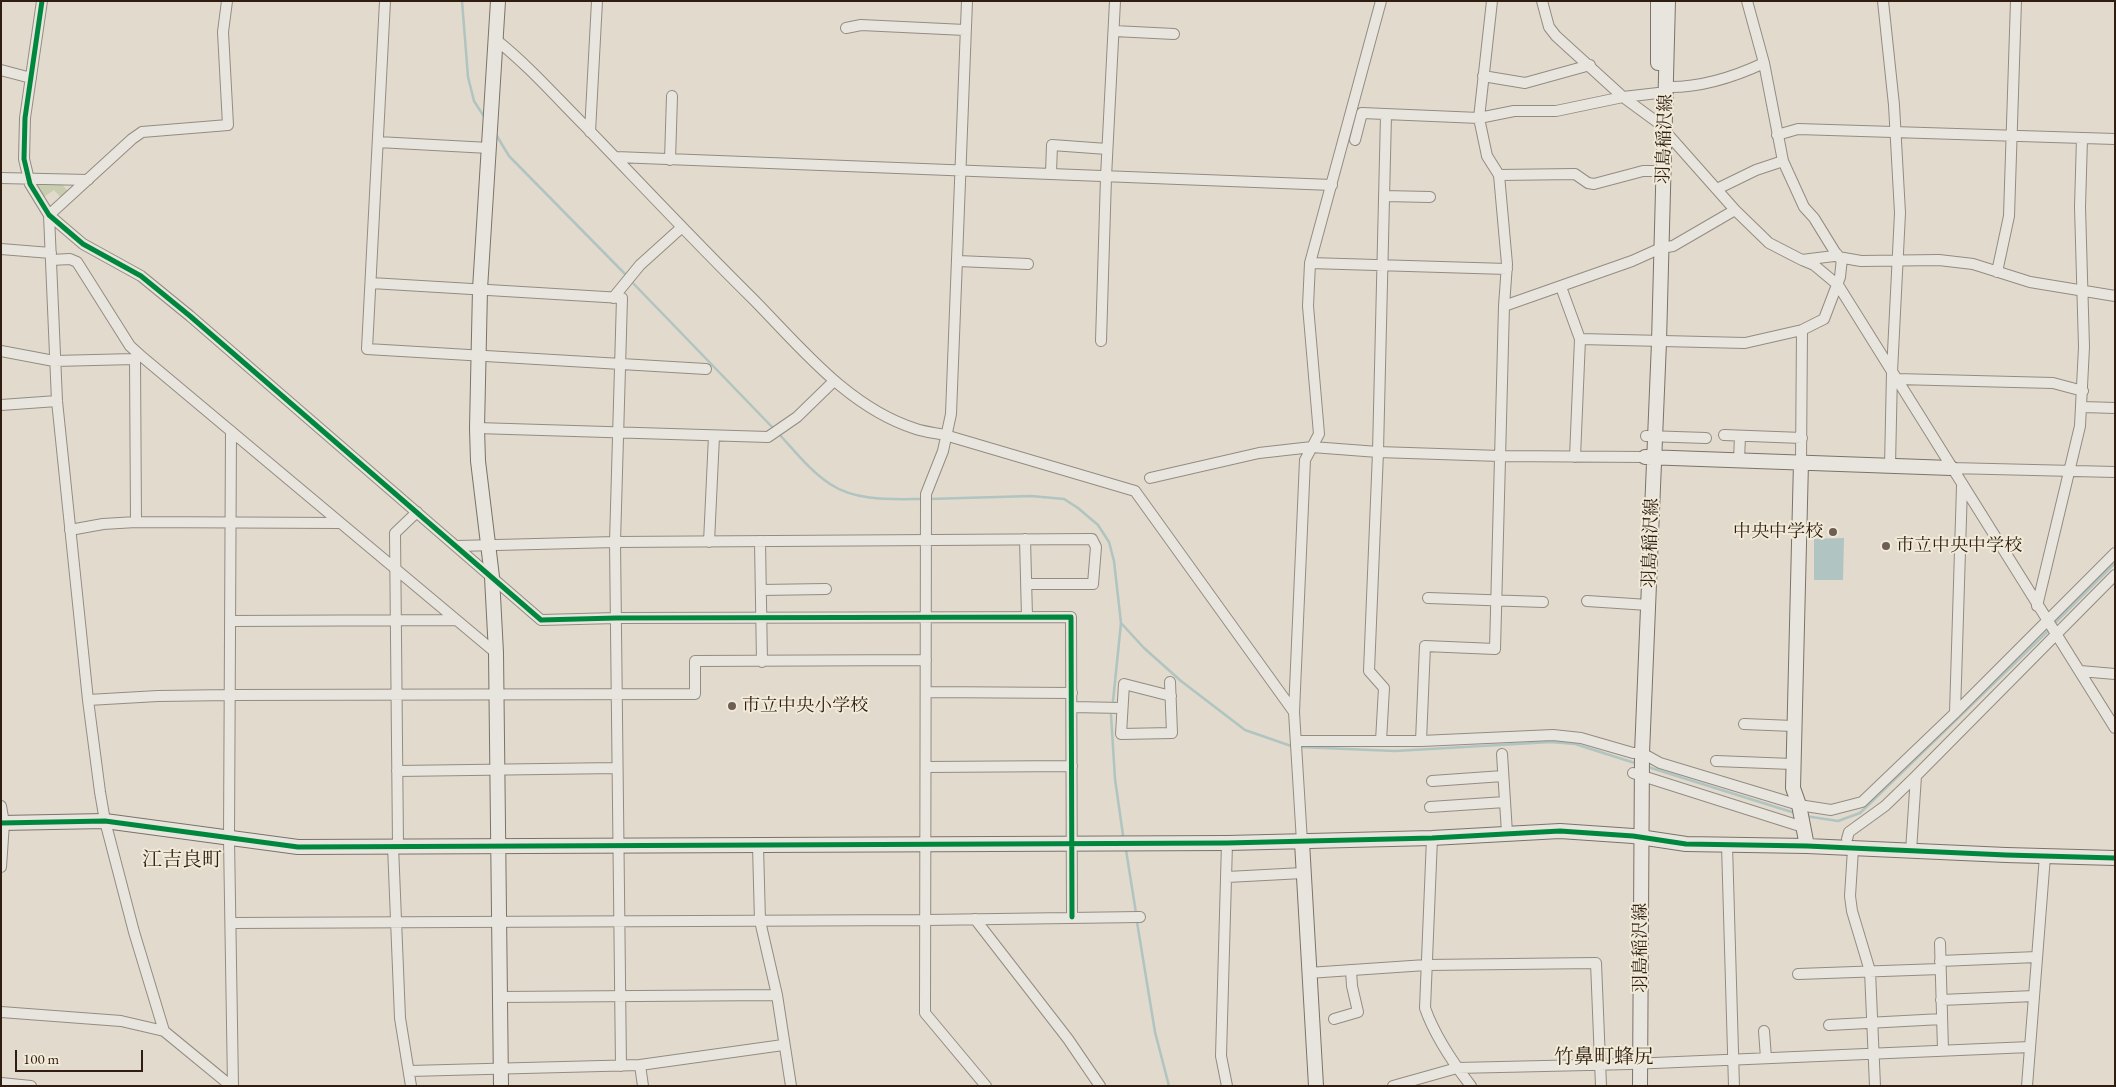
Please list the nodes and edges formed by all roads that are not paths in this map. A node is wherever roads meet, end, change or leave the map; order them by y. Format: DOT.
graph roads {
  1 [pos="42,1"];
  2 [pos="226,1"];
  3 [pos="386,1"];
  4 [pos="498,1"];
  5 [pos="597,1"];
  6 [pos="967,1"];
  7 [pos="1116,1"];
  8 [pos="1381,1"];
  9 [pos="1492,1"];
  10 [pos="1542,1"];
  11 [pos="1658,1"];
  12 [pos="1668,1"];
  13 [pos="1747,1"];
  14 [pos="1882,1"];
  15 [pos="2016,1"];
  16 [pos="846,28"];
  17 [pos="966,30"];
  18 [pos="1114,31"];
  19 [pos="1174,34"];
  20 [pos="495,39"];
  21 [pos="1764,64"];
  22 [pos="1590,65"];
  23 [pos="1,70"];
  24 [pos="1483,76"];
  25 [pos="31,78"];
  26 [pos="1662,90"];
  27 [pos="672,96"];
  28 [pos="1623,97"];
  29 [pos="1386,115"];
  30 [pos="1478,118"];
  31 [pos="1661,127"];
  32 [pos="590,132"];
  33 [pos="1895,132"];
  34 [pos="1777,135"];
  35 [pos="2010,135"];
  36 [pos="2082,138"];
  37 [pos="2115,139"];
  38 [pos="1355,140"];
  39 [pos="378,142"];
  40 [pos="489,146"];
  41 [pos="1107,149"];
  42 [pos="616,157"];
  43 [pos="670,160"];
  44 [pos="1783,161"];
  45 [pos="960,171"];
  46 [pos="1656,171"];
  47 [pos="1051,173"];
  48 [pos="1499,175"];
  49 [pos="27,177"];
  50 [pos="1106,177"];
  51 [pos="1,178"];
  52 [pos="88,180"];
  53 [pos="1332,185"];
  54 [pos="1717,189"];
  55 [pos="1384,196"];
  56 [pos="1430,197"];
  57 [pos="1735,210"];
  58 [pos="49,215"];
  59 [pos="681,228"];
  60 [pos="1,249"];
  61 [pos="1657,250"];
  62 [pos="51,256"];
  63 [pos="1840,256"];
  64 [pos="1802,260"];
  65 [pos="958,261"];
  66 [pos="1897,261"];
  67 [pos="1310,263"];
  68 [pos="1028,264"];
  69 [pos="1382,265"];
  70 [pos="1507,269"];
  71 [pos="1997,272"];
  72 [pos="371,283"];
  73 [pos="1838,285"];
  74 [pos="1561,287"];
  75 [pos="480,289"];
  76 [pos="2082,291"];
  77 [pos="2115,296"];
  78 [pos="613,298"];
  79 [pos="1504,306"];
  80 [pos="1802,330"];
  81 [pos="1580,339"];
  82 [pos="1102,341"];
  83 [pos="1655,342"];
  84 [pos="1,351"];
  85 [pos="478,356"];
  86 [pos="138,357"];
  87 [pos="54,361"];
  88 [pos="620,363"];
  89 [pos="706,369"];
  90 [pos="1895,376"];
  91 [pos="834,381"];
  92 [pos="2083,391"];
  93 [pos="57,401"];
  94 [pos="1,405"];
  95 [pos="2082,407"];
  96 [pos="2115,408"];
  97 [pos="477,428"];
  98 [pos="231,431"];
  99 [pos="619,433"];
  100 [pos="946,435"];
  101 [pos="714,436"];
  102 [pos="1650,436"];
  103 [pos="1724,436"];
  104 [pos="1740,436"];
  105 [pos="1706,438"];
  106 [pos="1802,438"];
  107 [pos="1312,447"];
  108 [pos="1378,452"];
  109 [pos="1500,456"];
  110 [pos="1575,457"];
  111 [pos="1650,457"];
  112 [pos="1739,460"];
  113 [pos="1802,462"];
  114 [pos="1890,466"];
  115 [pos="1951,468"];
  116 [pos="2069,470"];
  117 [pos="2115,472"];
  118 [pos="1150,478"];
  119 [pos="1962,485"];
  120 [pos="417,512"];
  121 [pos="136,522"];
  122 [pos="231,523"];
  123 [pos="340,523"];
  124 [pos="70,530"];
  125 [pos="1025,539"];
  126 [pos="927,540"];
  127 [pos="760,541"];
  128 [pos="615,542"];
  129 [pos="709,542"];
  130 [pos="489,544"];
  131 [pos="457,546"];
  132 [pos="2115,553"];
  133 [pos="395,569"];
  134 [pos="2115,575"];
  135 [pos="492,577"];
  136 [pos="1027,584"];
  137 [pos="826,589"];
  138 [pos="761,590"];
  139 [pos="1428,598"];
  140 [pos="1498,601"];
  141 [pos="1587,601"];
  142 [pos="1543,602"];
  143 [pos="1644,604"];
  144 [pos="2037,606"];
  145 [pos="1027,617"];
  146 [pos="616,618"];
  147 [pos="762,618"];
  148 [pos="926,618"];
  149 [pos="456,620"];
  150 [pos="231,621"];
  151 [pos="395,621"];
  152 [pos="2052,627"];
  153 [pos="496,653"];
  154 [pos="926,660"];
  155 [pos="762,662"];
  156 [pos="2080,671"];
  157 [pos="2115,674"];
  158 [pos="1170,682"];
  159 [pos="926,692"];
  160 [pos="1072,693"];
  161 [pos="396,694"];
  162 [pos="497,694"];
  163 [pos="617,694"];
  164 [pos="231,695"];
  165 [pos="1171,696"];
  166 [pos="88,700"];
  167 [pos="1072,707"];
  168 [pos="1122,708"];
  169 [pos="1294,712"];
  170 [pos="1955,713"];
  171 [pos="1744,724"];
  172 [pos="1793,726"];
  173 [pos="2115,728"];
  174 [pos="1381,741"];
  175 [pos="1421,741"];
  176 [pos="1297,745"];
  177 [pos="1502,754"];
  178 [pos="1716,760"];
  179 [pos="1638,764"];
  180 [pos="1792,764"];
  181 [pos="1072,766"];
  182 [pos="927,767"];
  183 [pos="617,768"];
  184 [pos="397,770"];
  185 [pos="498,770"];
  186 [pos="1504,776"];
  187 [pos="1916,776"];
  188 [pos="1432,780"];
  189 [pos="1505,802"];
  190 [pos="1,806"];
  191 [pos="1430,806"];
  192 [pos="1801,815"];
  193 [pos="105,821"];
  194 [pos="2,823"];
  195 [pos="1507,833"];
  196 [pos="1637,836"];
  197 [pos="1432,838"];
  198 [pos="229,839"];
  199 [pos="1302,842"];
  200 [pos="1072,843"];
  201 [pos="1228,843"];
  202 [pos="1850,844"];
  203 [pos="498,845"];
  204 [pos="927,845"];
  205 [pos="1727,845"];
  206 [pos="396,846"];
  207 [pos="618,846"];
  208 [pos="758,846"];
  209 [pos="1807,846"];
  210 [pos="1911,851"];
  211 [pos="2045,856"];
  212 [pos="2115,858"];
  213 [pos="1,866"];
  214 [pos="1303,873"];
  215 [pos="1226,877"];
  216 [pos="1072,917"];
  217 [pos="1140,917"];
  218 [pos="926,920"];
  219 [pos="975,920"];
  220 [pos="760,921"];
  221 [pos="396,922"];
  222 [pos="499,922"];
  223 [pos="619,922"];
  224 [pos="230,923"];
  225 [pos="1940,943"];
  226 [pos="2037,957"];
  227 [pos="1426,965"];
  228 [pos="1940,965"];
  229 [pos="1351,970"];
  230 [pos="1870,971"];
  231 [pos="1308,973"];
  232 [pos="1798,974"];
  233 [pos="777,995"];
  234 [pos="620,996"];
  235 [pos="2034,996"];
  236 [pos="500,997"];
  237 [pos="1941,1000"];
  238 [pos="1,1012"];
  239 [pos="1942,1019"];
  240 [pos="1334,1020"];
  241 [pos="1873,1023"];
  242 [pos="1829,1026"];
  243 [pos="164,1031"];
  244 [pos="1764,1031"];
  245 [pos="783,1045"];
  246 [pos="2030,1047"];
  247 [pos="1943,1050"];
  248 [pos="1874,1053"];
  249 [pos="1766,1058"];
  250 [pos="1733,1060"];
  251 [pos="1600,1064"];
  252 [pos="1636,1064"];
  253 [pos="640,1065"];
  254 [pos="621,1066"];
  255 [pos="1457,1068"];
  256 [pos="501,1070"];
  257 [pos="408,1071"];
  258 [pos="1,1083"];
  259 [pos="31,1086"];
  260 [pos="232,1086"];
  261 [pos="411,1086"];
  262 [pos="501,1086"];
  263 [pos="643,1086"];
  264 [pos="791,1086"];
  265 [pos="986,1086"];
  266 [pos="1100,1086"];
  267 [pos="1227,1086"];
  268 [pos="1316,1086"];
  269 [pos="1394,1086"];
  270 [pos="1471,1086"];
  271 [pos="1601,1086"];
  272 [pos="1632,1086"];
  273 [pos="1640,1086"];
  274 [pos="1734,1086"];
  275 [pos="1875,1086"];
  276 [pos="2027,1086"];
  1 -- 25 [label="street"];
  2 -- 52 [label="street"];
  3 -- 39 [label="street"];
  4 -- 20 [label="street"];
  5 -- 32 [label="street"];
  6 -- 17 [label="street"];
  7 -- 18 [label="street"];
  8 -- 53 [label="street"];
  9 -- 24 [label="street"];
  10 -- 22 [label="street"];
  11 -- 26 [label="street, 羽島稲沢線"];
  12 -- 26 [label="street, 羽島稲沢線"];
  13 -- 21 [label="street"];
  14 -- 33 [label="street"];
  15 -- 35 [label="street"];
  16 -- 17 [label="street"];
  17 -- 45 [label="street"];
  18 -- 19 [label="street"];
  18 -- 41 [label="street"];
  20 -- 32 [label="street"];
  20 -- 40 [label="street"];
  21 -- 26 [label="street"];
  21 -- 34 [label="street"];
  22 -- 24 [label="street"];
  22 -- 28 [label="street"];
  23 -- 25 [label="street"];
  24 -- 30 [label="street"];
  25 -- 49 [label="street"];
  26 -- 28 [label="street"];
  26 -- 31 [label="street, 羽島稲沢線"];
  27 -- 43 [label="street"];
  28 -- 30 [label="street"];
  28 -- 31 [label="street"];
  29 -- 30 [label="street"];
  29 -- 38 [label="street"];
  29 -- 55 [label="street"];
  30 -- 48 [label="street"];
  31 -- 46 [label="street, 羽島稲沢線"];
  31 -- 54 [label="street"];
  31 -- 61 [label="street, 羽島稲沢線"];
  32 -- 42 [label="street"];
  33 -- 34 [label="street"];
  33 -- 35 [label="street"];
  33 -- 66 [label="street"];
  34 -- 44 [label="street"];
  35 -- 36 [label="street"];
  35 -- 71 [label="street"];
  36 -- 37 [label="street"];
  36 -- 76 [label="street"];
  39 -- 40 [label="street"];
  39 -- 72 [label="street"];
  40 -- 75 [label="street"];
  41 -- 47 [label="street"];
  41 -- 50 [label="street"];
  42 -- 43 [label="street"];
  42 -- 59 [label="street"];
  43 -- 45 [label="street"];
  44 -- 54 [label="street"];
  44 -- 63 [label="street"];
  45 -- 47 [label="street"];
  45 -- 65 [label="street"];
  46 -- 48 [label="street"];
  46 -- 61 [label="street, 羽島稲沢線"];
  47 -- 50 [label="street"];
  48 -- 70 [label="street"];
  49 -- 51 [label="street"];
  49 -- 52 [label="street"];
  49 -- 58 [label="street"];
  50 -- 53 [label="street"];
  50 -- 82 [label="street"];
  52 -- 58 [label="street"];
  53 -- 67 [label="street"];
  54 -- 57 [label="street"];
  55 -- 56 [label="street"];
  55 -- 69 [label="street"];
  57 -- 61 [label="street"];
  57 -- 64 [label="street"];
  58 -- 62 [label="street"];
  58 -- 120 [label="street"];
  59 -- 78 [label="street"];
  59 -- 91 [label="street"];
  60 -- 62 [label="street"];
  61 -- 74 [label="street"];
  61 -- 83 [label="street, 羽島稲沢線"];
  62 -- 86 [label="street"];
  62 -- 87 [label="street"];
  63 -- 64 [label="street"];
  63 -- 66 [label="street"];
  63 -- 73 [label="street"];
  64 -- 73 [label="street"];
  65 -- 68 [label="street"];
  65 -- 100 [label="street"];
  66 -- 71 [label="street"];
  66 -- 90 [label="street"];
  67 -- 69 [label="street"];
  67 -- 107 [label="street"];
  69 -- 70 [label="street"];
  69 -- 108 [label="street"];
  70 -- 79 [label="street"];
  71 -- 76 [label="street"];
  72 -- 75 [label="street"];
  72 -- 85 [label="street"];
  73 -- 80 [label="street"];
  73 -- 90 [label="street"];
  74 -- 79 [label="street"];
  74 -- 81 [label="street"];
  75 -- 78 [label="street"];
  75 -- 85 [label="street"];
  76 -- 77 [label="street"];
  76 -- 92 [label="street"];
  78 -- 88 [label="street"];
  79 -- 109 [label="street"];
  80 -- 83 [label="street"];
  80 -- 106 [label="street"];
  81 -- 83 [label="street"];
  81 -- 110 [label="street"];
  83 -- 102 [label="street, 羽島稲沢線"];
  84 -- 87 [label="street"];
  85 -- 88 [label="street"];
  85 -- 97 [label="street"];
  86 -- 87 [label="street"];
  86 -- 98 [label="street"];
  86 -- 121 [label="street"];
  87 -- 93 [label="street"];
  88 -- 89 [label="street"];
  88 -- 99 [label="street"];
  90 -- 92 [label="street"];
  90 -- 114 [label="street"];
  90 -- 115 [label="street"];
  91 -- 100 [label="street"];
  91 -- 101 [label="street"];
  92 -- 95 [label="street"];
  93 -- 94 [label="street"];
  93 -- 124 [label="street"];
  95 -- 96 [label="street"];
  95 -- 116 [label="street"];
  97 -- 99 [label="street"];
  97 -- 130 [label="street"];
  98 -- 122 [label="street"];
  98 -- 123 [label="street"];
  99 -- 101 [label="street"];
  99 -- 128 [label="street"];
  100 -- 126 [label="street"];
  100 -- 169 [label="street"];
  101 -- 129 [label="street"];
  102 -- 105 [label="street"];
  102 -- 111 [label="street, 羽島稲沢線"];
  103 -- 104 [label="street"];
  104 -- 106 [label="street"];
  104 -- 112 [label="street"];
  106 -- 113 [label="street"];
  107 -- 108 [label="street"];
  107 -- 118 [label="street"];
  107 -- 169 [label="street"];
  108 -- 109 [label="street"];
  108 -- 174 [label="street"];
  109 -- 110 [label="street"];
  109 -- 140 [label="street"];
  110 -- 111 [label="street"];
  111 -- 112 [label="street"];
  111 -- 143 [label="street, 羽島稲沢線"];
  112 -- 113 [label="street"];
  113 -- 114 [label="street"];
  113 -- 172 [label="street"];
  114 -- 115 [label="street"];
  115 -- 116 [label="street"];
  115 -- 119 [label="street"];
  116 -- 117 [label="street"];
  116 -- 144 [label="street"];
  119 -- 144 [label="street"];
  119 -- 170 [label="street"];
  120 -- 131 [label="street"];
  120 -- 133 [label="street"];
  121 -- 122 [label="street"];
  121 -- 124 [label="street"];
  122 -- 123 [label="street"];
  122 -- 150 [label="street"];
  123 -- 133 [label="street"];
  124 -- 166 [label="street"];
  125 -- 126 [label="street"];
  125 -- 136 [label="street"];
  125 -- 136 [label="street"];
  126 -- 127 [label="street"];
  126 -- 148 [label="street"];
  127 -- 129 [label="street"];
  127 -- 138 [label="street"];
  128 -- 129 [label="street"];
  128 -- 130 [label="street"];
  128 -- 146 [label="street"];
  130 -- 131 [label="street"];
  130 -- 135 [label="street"];
  131 -- 135 [label="street"];
  132 -- 152 [label="street"];
  133 -- 149 [label="street"];
  133 -- 151 [label="street"];
  134 -- 152 [label="street"];
  135 -- 146 [label="street"];
  135 -- 153 [label="street"];
  136 -- 145 [label="street"];
  137 -- 138 [label="street"];
  138 -- 147 [label="street"];
  139 -- 140 [label="street"];
  140 -- 142 [label="street"];
  140 -- 175 [label="street"];
  141 -- 143 [label="street"];
  143 -- 179 [label="street, 羽島稲沢線"];
  144 -- 152 [label="street"];
  145 -- 148 [label="street"];
  145 -- 160 [label="street"];
  146 -- 147 [label="street"];
  146 -- 163 [label="street"];
  147 -- 148 [label="street"];
  147 -- 155 [label="street"];
  148 -- 154 [label="street"];
  149 -- 151 [label="street"];
  149 -- 153 [label="street"];
  150 -- 151 [label="street"];
  150 -- 164 [label="street"];
  151 -- 161 [label="street"];
  152 -- 156 [label="street"];
  152 -- 170 [label="street"];
  152 -- 187 [label="street"];
  153 -- 162 [label="street"];
  154 -- 155 [label="street"];
  154 -- 159 [label="street"];
  155 -- 163 [label="street"];
  156 -- 157 [label="street"];
  156 -- 173 [label="street"];
  158 -- 165 [label="street"];
  159 -- 160 [label="street"];
  159 -- 182 [label="street"];
  160 -- 167 [label="street"];
  161 -- 162 [label="street"];
  161 -- 164 [label="street"];
  161 -- 184 [label="street"];
  162 -- 163 [label="street"];
  162 -- 185 [label="street"];
  163 -- 183 [label="street"];
  164 -- 166 [label="street"];
  164 -- 198 [label="street"];
  165 -- 168 [label="street"];
  165 -- 168 [label="street"];
  166 -- 193 [label="street"];
  167 -- 168 [label="street"];
  167 -- 181 [label="street"];
  169 -- 176 [label="street"];
  170 -- 192 [label="street"];
  171 -- 172 [label="street"];
  172 -- 180 [label="street"];
  174 -- 175 [label="street"];
  174 -- 176 [label="street"];
  175 -- 179 [label="street"];
  176 -- 199 [label="street"];
  177 -- 186 [label="street"];
  178 -- 180 [label="street"];
  179 -- 192 [label="street"];
  179 -- 192 [label="street"];
  179 -- 196 [label="street, 羽島稲沢線"];
  180 -- 192 [label="street"];
  181 -- 182 [label="street"];
  181 -- 200 [label="street"];
  182 -- 204 [label="street"];
  183 -- 185 [label="street"];
  183 -- 207 [label="street"];
  184 -- 185 [label="street"];
  184 -- 206 [label="street"];
  185 -- 203 [label="street"];
  186 -- 188 [label="street"];
  186 -- 189 [label="street"];
  187 -- 202 [label="street"];
  187 -- 210 [label="street"];
  189 -- 191 [label="street"];
  189 -- 195 [label="street"];
  190 -- 194 [label="street"];
  192 -- 209 [label="street"];
  193 -- 194 [label="street"];
  193 -- 198 [label="street"];
  193 -- 243 [label="street"];
  194 -- 213 [label="street"];
  195 -- 196 [label="street"];
  195 -- 197 [label="street"];
  196 -- 205 [label="street"];
  196 -- 252 [label="street, 羽島稲沢線"];
  197 -- 199 [label="street"];
  197 -- 227 [label="street"];
  198 -- 206 [label="street"];
  198 -- 224 [label="street"];
  199 -- 201 [label="street"];
  199 -- 214 [label="street"];
  200 -- 201 [label="street"];
  200 -- 204 [label="street"];
  200 -- 216 [label="street"];
  201 -- 215 [label="street"];
  202 -- 209 [label="street"];
  202 -- 210 [label="street"];
  202 -- 230 [label="street"];
  203 -- 206 [label="street"];
  203 -- 207 [label="street"];
  203 -- 222 [label="street"];
  204 -- 208 [label="street"];
  204 -- 218 [label="street"];
  205 -- 209 [label="street"];
  205 -- 250 [label="street"];
  206 -- 221 [label="street"];
  207 -- 208 [label="street"];
  207 -- 223 [label="street"];
  208 -- 220 [label="street"];
  210 -- 211 [label="street"];
  211 -- 212 [label="street"];
  211 -- 226 [label="street"];
  214 -- 215 [label="street"];
  214 -- 231 [label="street"];
  215 -- 267 [label="street"];
  216 -- 217 [label="street"];
  216 -- 219 [label="street"];
  218 -- 219 [label="street"];
  218 -- 220 [label="street"];
  218 -- 265 [label="street"];
  219 -- 266 [label="street"];
  220 -- 223 [label="street"];
  220 -- 233 [label="street"];
  221 -- 222 [label="street"];
  221 -- 224 [label="street"];
  221 -- 257 [label="street"];
  222 -- 223 [label="street"];
  222 -- 236 [label="street"];
  223 -- 234 [label="street"];
  224 -- 260 [label="street"];
  225 -- 228 [label="street"];
  226 -- 228 [label="street"];
  226 -- 235 [label="street"];
  227 -- 229 [label="street"];
  227 -- 251 [label="street"];
  227 -- 255 [label="street"];
  228 -- 230 [label="street"];
  228 -- 237 [label="street"];
  229 -- 231 [label="street"];
  229 -- 240 [label="street"];
  230 -- 232 [label="street"];
  230 -- 241 [label="street"];
  231 -- 268 [label="street"];
  233 -- 234 [label="street"];
  233 -- 245 [label="street"];
  234 -- 236 [label="street"];
  234 -- 254 [label="street"];
  235 -- 237 [label="street"];
  235 -- 246 [label="street"];
  236 -- 256 [label="street"];
  237 -- 239 [label="street"];
  238 -- 243 [label="street"];
  239 -- 241 [label="street"];
  239 -- 247 [label="street"];
  241 -- 242 [label="street"];
  241 -- 248 [label="street"];
  243 -- 260 [label="street"];
  244 -- 249 [label="street"];
  245 -- 253 [label="street"];
  245 -- 264 [label="street"];
  246 -- 247 [label="street"];
  246 -- 276 [label="street"];
  247 -- 248 [label="street"];
  248 -- 249 [label="street"];
  248 -- 275 [label="street"];
  249 -- 250 [label="street"];
  250 -- 252 [label="street"];
  250 -- 274 [label="street"];
  251 -- 252 [label="street"];
  251 -- 255 [label="street"];
  251 -- 271 [label="street"];
  252 -- 272 [label="street, 羽島稲沢線"];
  252 -- 273 [label="street, 羽島稲沢線"];
  253 -- 254 [label="street"];
  253 -- 263 [label="street"];
  254 -- 256 [label="street"];
  255 -- 269 [label="street"];
  255 -- 270 [label="street"];
  256 -- 257 [label="street"];
  256 -- 262 [label="street"];
  257 -- 261 [label="street"];
  258 -- 259 [label="street"];
}
